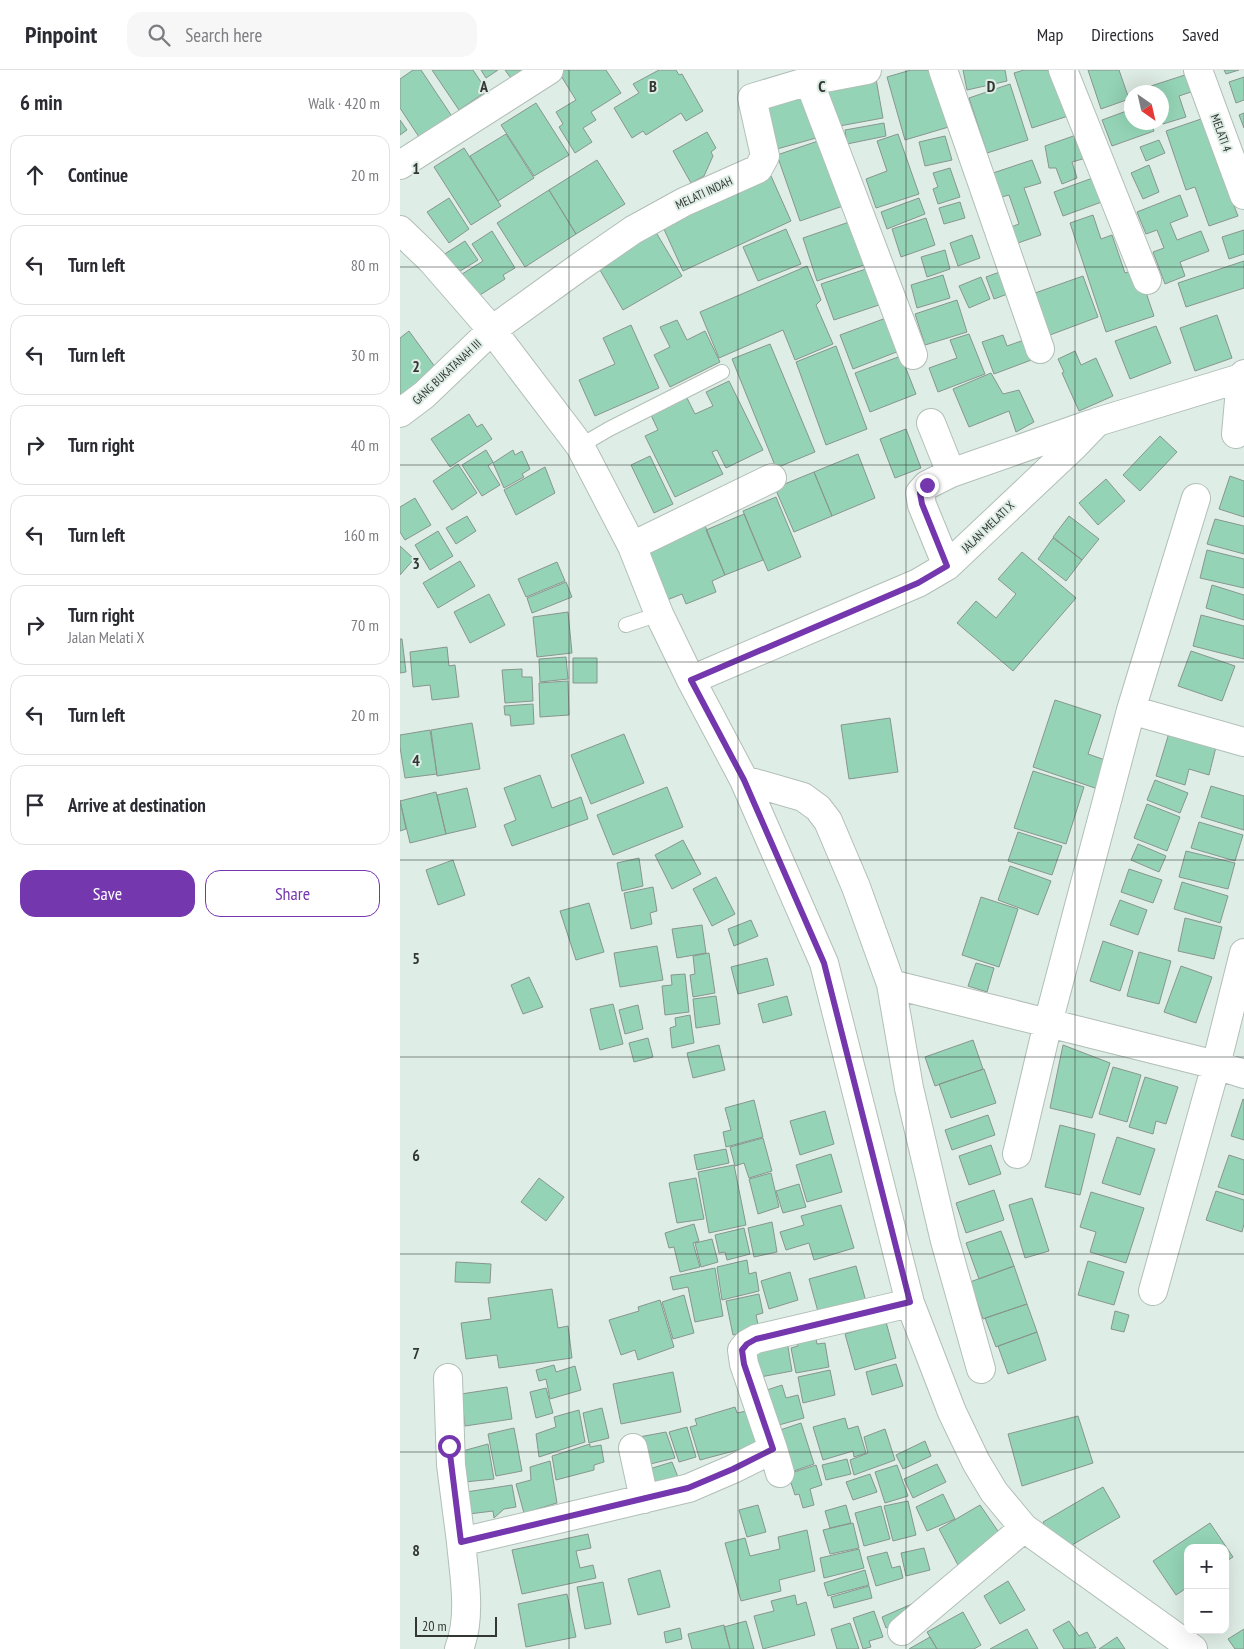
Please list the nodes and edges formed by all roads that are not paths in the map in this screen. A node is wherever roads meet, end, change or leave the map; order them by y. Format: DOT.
graph roads {
  1 [pos="549,70"];
  2 [pos="867,70"];
  3 [pos="943,70"];
  4 [pos="1063,70"];
  5 [pos="1198,70"];
  6 [pos="809,81"];
  7 [pos="400,165"];
  8 [pos="1244,195"];
  9 [pos="400,230"];
  10 [pos="1147,280"];
  11 [pos="492,330"];
  12 [pos="1040,348"];
  13 [pos="913,355"];
  14 [pos="722,372"];
  15 [pos="1243,376"];
  16 [pos="400,413"];
  17 [pos="1098,422"];
  18 [pos="931,423"];
  19 [pos="1236,434"];
  20 [pos="580,446"];
  21 [pos="951,473"];
  22 [pos="772,478"];
  23 [pos="1196,498"];
  24 [pos="632,546"];
  25 [pos="947,566"];
  26 [pos="659,614"];
  27 [pos="626,624"];
  28 [pos="691,680"];
  29 [pos="1131,710"];
  30 [pos="1244,742"];
  31 [pos="744,780"];
  32 [pos="1244,953"];
  33 [pos="891,984"];
  34 [pos="1048,1023"];
  35 [pos="1216,1066"];
  36 [pos="1244,1074"];
  37 [pos="1017,1154"];
  38 [pos="1153,1291"];
  39 [pos="910,1302"];
  40 [pos="982,1369"];
  41 [pos="448,1378"];
  42 [pos="633,1448"];
  43 [pos="644,1499"];
  44 [pos="1024,1528"];
  45 [pos="461,1542"];
  46 [pos="902,1631"];
  47 [pos="1188,1648"];
  48 [pos="459,1649"];
  1 -- 7 [label="street"];
  2 -- 6 [label="street, MELATI INDAH"];
  3 -- 12 [label="street"];
  4 -- 10 [label="street"];
  5 -- 8 [label="street, MELATI 4"];
  6 -- 11 [label="street, MELATI INDAH"];
  6 -- 13 [label="street"];
  9 -- 11 [label="street"];
  11 -- 16 [label="street, GANG BUKATANAH III"];
  11 -- 20 [label="street"];
  14 -- 20 [label="lane"];
  15 -- 17 [label="street, JALAN MELATI X"];
  15 -- 19 [label="street"];
  17 -- 21 [label="street"];
  17 -- 25 [label="street, JALAN MELATI X"];
  18 -- 21 [label="street"];
  20 -- 24 [label="street"];
  21 -- 25 [label="street"];
  22 -- 24 [label="street"];
  23 -- 29 [label="street"];
  24 -- 26 [label="street"];
  25 -- 28 [label="street, JALAN MELATI X"];
  26 -- 27 [label="lane"];
  26 -- 28 [label="street"];
  28 -- 31 [label="street"];
  29 -- 30 [label="street"];
  29 -- 34 [label="street"];
  31 -- 33 [label="street"];
  31 -- 39 [label="street"];
  32 -- 35 [label="street"];
  33 -- 34 [label="street"];
  33 -- 40 [label="street"];
  34 -- 35 [label="street"];
  34 -- 37 [label="street"];
  35 -- 36 [label="street"];
  35 -- 38 [label="street"];
  39 -- 43 [label="street"];
  39 -- 44 [label="street"];
  41 -- 45 [label="street"];
  42 -- 43 [label="street"];
  43 -- 45 [label="street"];
  44 -- 46 [label="street"];
  44 -- 47 [label="street"];
  45 -- 48 [label="street"];
}
